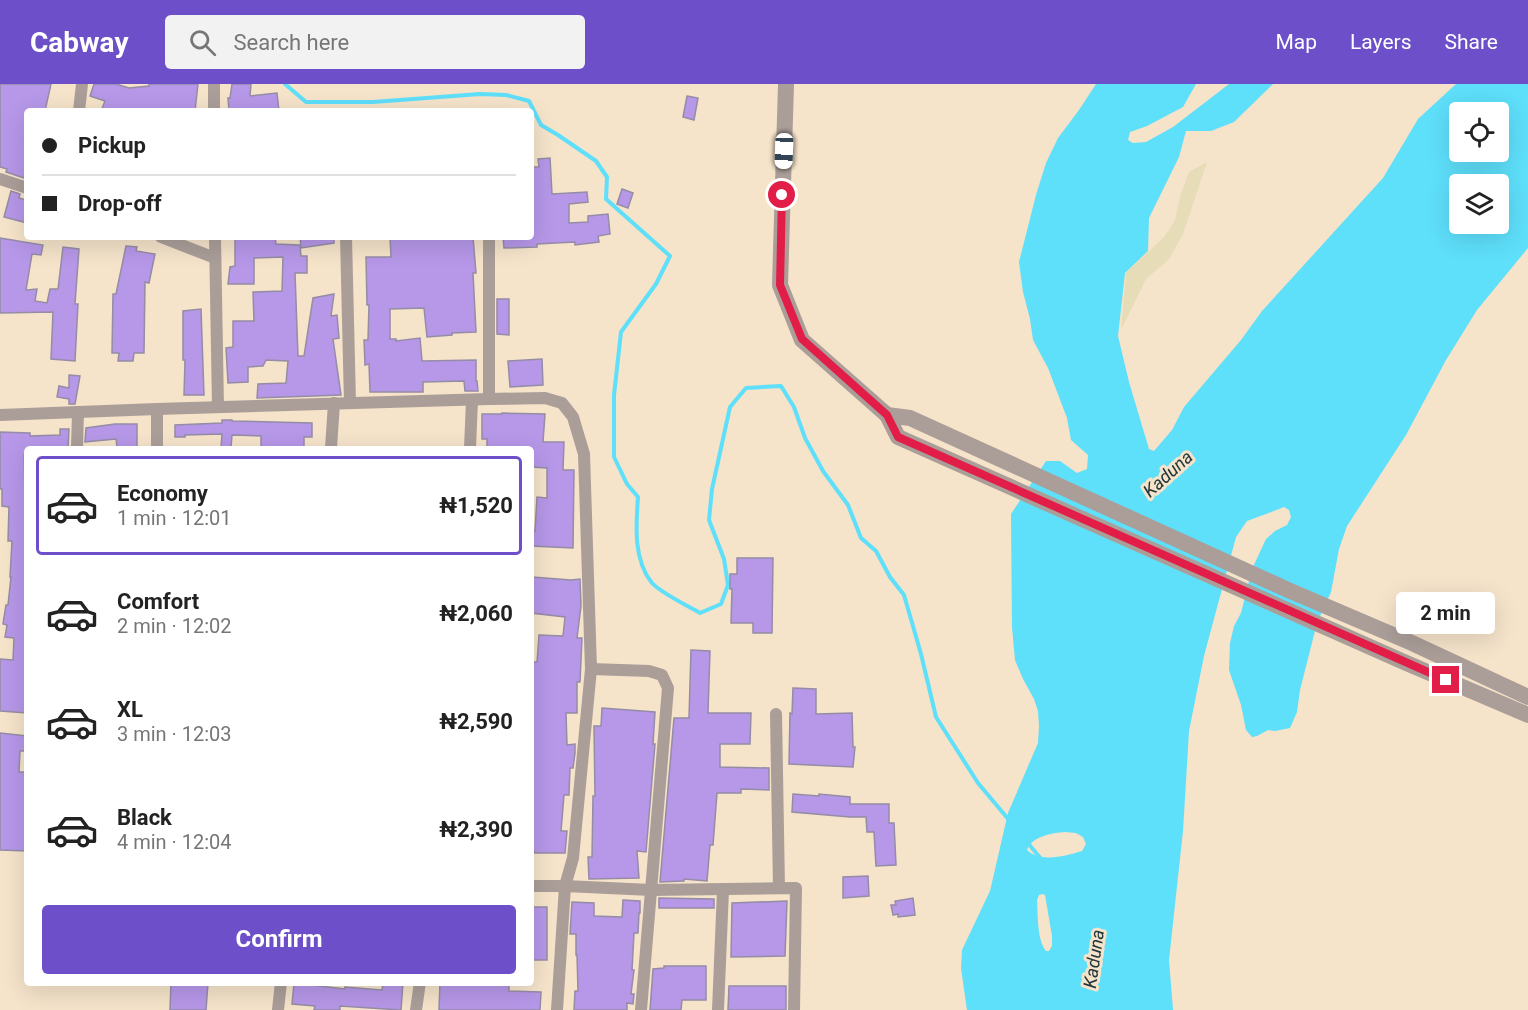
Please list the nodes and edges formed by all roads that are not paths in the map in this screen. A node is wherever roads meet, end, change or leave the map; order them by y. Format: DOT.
graph roads {
  1 [pos="82,84"];
  2 [pos="214,84"];
  3 [pos="786,84"];
  4 [pos="79,108"];
  5 [pos="214,108"];
  6 [pos="0,179"];
  7 [pos="24,187"];
  8 [pos="168,240"];
  9 [pos="215,240"];
  10 [pos="346,240"];
  11 [pos="489,240"];
  12 [pos="215,258"];
  13 [pos="489,399"];
  14 [pos="472,400"];
  15 [pos="334,403"];
  16 [pos="350,403"];
  17 [pos="218,407"];
  18 [pos="157,409"];
  19 [pos="78,412"];
  20 [pos="0,415"];
  21 [pos="887,415"];
  22 [pos="77,446"];
  23 [pos="158,446"];
  24 [pos="331,446"];
  25 [pos="470,446"];
  26 [pos="591,669"];
  27 [pos="1528,697"];
  28 [pos="776,714"];
  29 [pos="1528,715"];
  30 [pos="534,886"];
  31 [pos="565,886"];
  32 [pos="779,888"];
  33 [pos="651,890"];
  34 [pos="723,890"];
  35 [pos="281,986"];
  36 [pos="419,986"];
  37 [pos="278,1010"];
  38 [pos="416,1010"];
  39 [pos="557,1010"];
  40 [pos="641,1010"];
  41 [pos="718,1010"];
  42 [pos="794,1010"];
  1 -- 4 [label="street"];
  2 -- 5 [label="street"];
  3 -- 21 [label="street"];
  6 -- 7 [label="street"];
  8 -- 12 [label="street"];
  9 -- 12 [label="street"];
  10 -- 16 [label="street"];
  11 -- 13 [label="street"];
  12 -- 17 [label="street"];
  13 -- 14 [label="street"];
  13 -- 26 [label="street"];
  14 -- 16 [label="street"];
  14 -- 25 [label="street"];
  15 -- 16 [label="street"];
  15 -- 17 [label="street"];
  15 -- 24 [label="street"];
  17 -- 18 [label="street"];
  18 -- 19 [label="street"];
  18 -- 23 [label="street"];
  19 -- 20 [label="street"];
  19 -- 22 [label="street"];
  21 -- 27 [label="street"];
  21 -- 29 [label="street"];
  26 -- 31 [label="street"];
  26 -- 33 [label="street"];
  28 -- 32 [label="street"];
  30 -- 31 [label="street"];
  31 -- 33 [label="street"];
  31 -- 39 [label="street"];
  32 -- 34 [label="street"];
  32 -- 42 [label="street"];
  33 -- 34 [label="street"];
  33 -- 40 [label="street"];
  34 -- 41 [label="street"];
  35 -- 37 [label="street"];
  36 -- 38 [label="street"];
}
